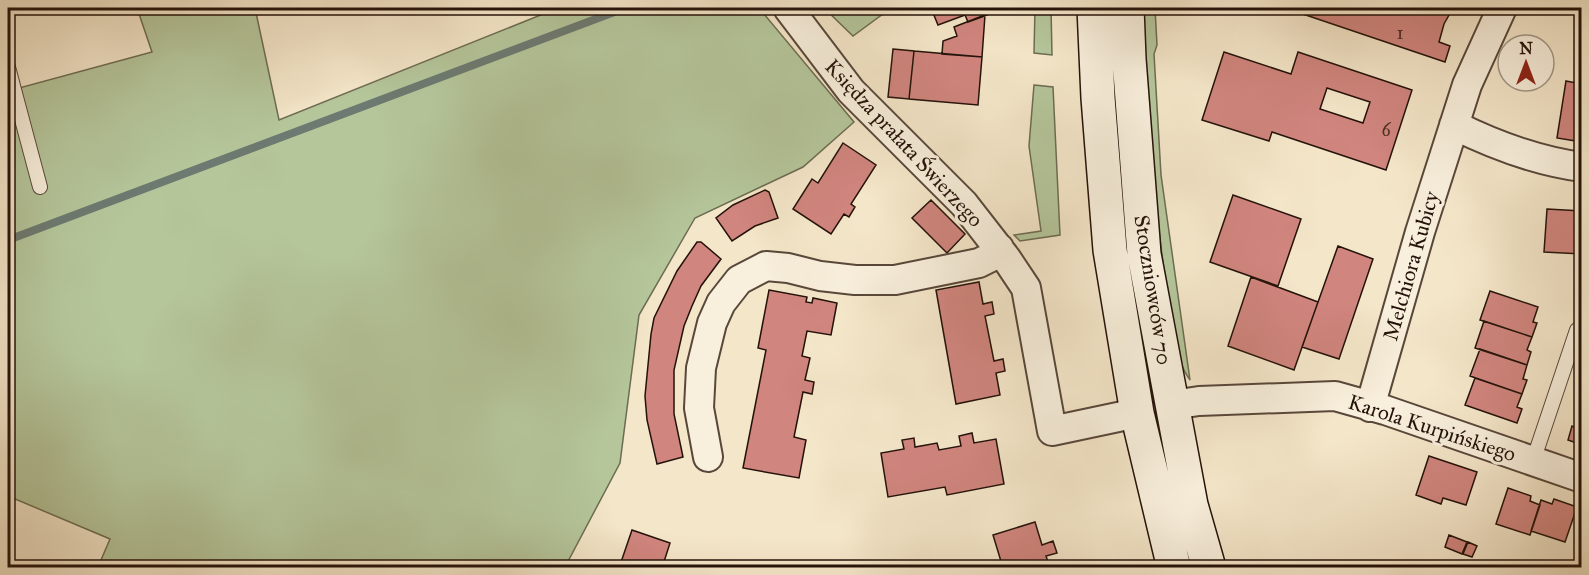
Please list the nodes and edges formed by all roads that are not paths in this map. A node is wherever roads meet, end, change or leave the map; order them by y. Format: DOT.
graph roads {
  1 [pos="788,8"];
  2 [pos="1094,8"];
  3 [pos="1127,8"];
  4 [pos="1502,8"];
  5 [pos="8,67"];
  6 [pos="1454,125"];
  7 [pos="1581,167"];
  8 [pos="40,187"];
  9 [pos="999,248"];
  10 [pos="1577,330"];
  11 [pos="1172,405"];
  12 [pos="1370,407"];
  13 [pos="1137,413"];
  14 [pos="708,457"];
  15 [pos="1533,461"];
  16 [pos="1581,478"];
  17 [pos="1174,567"];
  18 [pos="1209,567"];
  1 -- 9 [label="street, Księdza prałata Świerzego"];
  2 -- 13 [label="street, Stoczniowców 70"];
  3 -- 11 [label="street, Stoczniowców 70"];
  4 -- 6 [label="street, Melchiora Kubicy"];
  5 -- 8 [label="lane"];
  6 -- 7 [label="street"];
  6 -- 12 [label="street, Melchiora Kubicy"];
  9 -- 13 [label="street, Księdza prałata Świerzego"];
  9 -- 14 [label="street"];
  10 -- 15 [label="lane"];
  11 -- 12 [label="street, Karola Kurpińskiego"];
  11 -- 18 [label="street, Stoczniowców 70"];
  12 -- 15 [label="street, Karola Kurpińskiego"];
  13 -- 17 [label="street, Stoczniowców 70"];
  15 -- 16 [label="street, Karola Kurpińskiego"];
}
